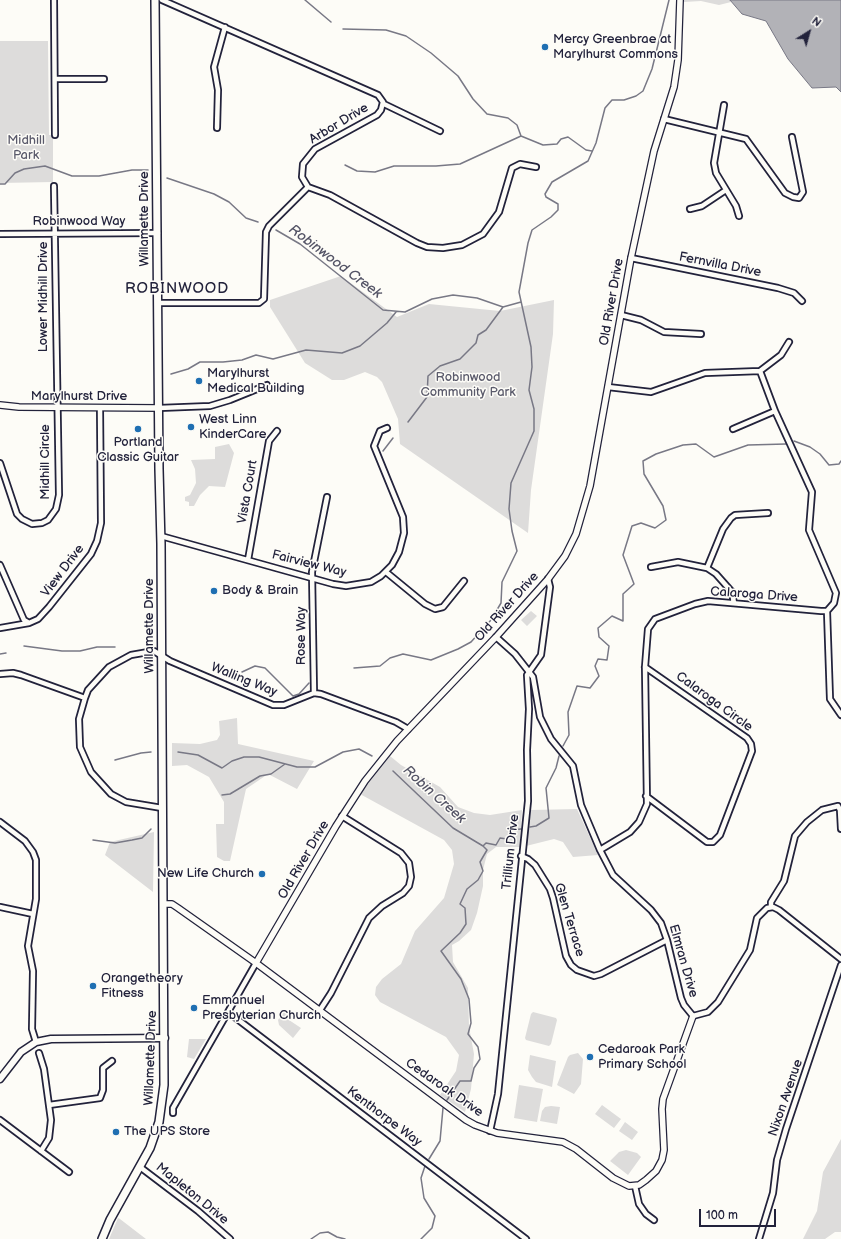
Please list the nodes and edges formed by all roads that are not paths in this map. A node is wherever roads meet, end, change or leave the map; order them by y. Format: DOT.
graph roads {
  1 [pos="54,0"];
  2 [pos="155,0"];
  3 [pos="162,0"];
  4 [pos="680,0"];
  5 [pos="225,27"];
  6 [pos="55,79"];
  7 [pos="104,79"];
  8 [pos="384,104"];
  9 [pos="724,105"];
  10 [pos="664,119"];
  11 [pos="217,128"];
  12 [pos="440,131"];
  13 [pos="719,132"];
  14 [pos="55,135"];
  15 [pos="792,137"];
  16 [pos="536,167"];
  17 [pos="54,186"];
  18 [pos="308,187"];
  19 [pos="726,190"];
  20 [pos="690,209"];
  21 [pos="739,216"];
  22 [pos="56,233"];
  23 [pos="158,233"];
  24 [pos="0,234"];
  25 [pos="631,258"];
  26 [pos="802,301"];
  27 [pos="158,303"];
  28 [pos="621,315"];
  29 [pos="701,334"];
  30 [pos="789,342"];
  31 [pos="760,370"];
  32 [pos="267,385"];
  33 [pos="608,387"];
  34 [pos="0,405"];
  35 [pos="57,408"];
  36 [pos="100,408"];
  37 [pos="159,408"];
  38 [pos="775,411"];
  39 [pos="387,428"];
  40 [pos="733,429"];
  41 [pos="277,431"];
  42 [pos="0,463"];
  43 [pos="326,497"];
  44 [pos="768,513"];
  45 [pos="161,536"];
  46 [pos="248,560"];
  47 [pos="0,565"];
  48 [pos="651,567"];
  49 [pos="707,568"];
  50 [pos="386,572"];
  51 [pos="312,578"];
  52 [pos="548,579"];
  53 [pos="464,581"];
  54 [pos="734,603"];
  55 [pos="827,611"];
  56 [pos="29,622"];
  57 [pos="0,628"];
  58 [pos="496,637"];
  59 [pos="162,656"];
  60 [pos="645,667"];
  61 [pos="530,671"];
  62 [pos="0,674"];
  63 [pos="314,693"];
  64 [pos="84,698"];
  65 [pos="841,715"];
  66 [pos="408,729"];
  67 [pos="646,796"];
  68 [pos="162,808"];
  69 [pos="342,816"];
  70 [pos="0,822"];
  71 [pos="841,829"];
  72 [pos="600,850"];
  73 [pos="522,856"];
  74 [pos="164,904"];
  75 [pos="0,907"];
  76 [pos="771,907"];
  77 [pos="33,914"];
  78 [pos="667,940"];
  79 [pos="841,953"];
  80 [pos="841,958"];
  81 [pos="256,963"];
  82 [pos="841,965"];
  83 [pos="320,1010"];
  84 [pos="228,1012"];
  85 [pos="693,1016"];
  86 [pos="165,1038"];
  87 [pos="36,1042"];
  88 [pos="39,1054"];
  89 [pos="112,1061"];
  90 [pos="0,1079"];
  91 [pos="49,1105"];
  92 [pos="173,1113"];
  93 [pos="0,1120"];
  94 [pos="490,1130"];
  95 [pos="41,1151"];
  96 [pos="140,1167"];
  97 [pos="69,1172"];
  98 [pos="635,1186"];
  99 [pos="654,1220"];
  100 [pos="102,1239"];
  101 [pos="230,1239"];
  102 [pos="526,1239"];
  103 [pos="759,1239"];
  1 -- 6 [label="street"];
  2 -- 23 [label="main road, Willamette Drive"];
  3 -- 5 [label="street, Arbor Drive"];
  4 -- 10 [label="street, Old River Drive"];
  5 -- 8 [label="street, Arbor Drive"];
  5 -- 11 [label="street"];
  6 -- 7 [label="street"];
  6 -- 14 [label="street"];
  8 -- 12 [label="street"];
  8 -- 18 [label="street, Arbor Drive"];
  9 -- 13 [label="street"];
  10 -- 13 [label="street"];
  10 -- 25 [label="street, Old River Drive"];
  13 -- 15 [label="street"];
  13 -- 19 [label="street"];
  16 -- 18 [label="street"];
  17 -- 22 [label="street, Lower Midhill Drive"];
  18 -- 27 [label="street"];
  19 -- 20 [label="street"];
  19 -- 21 [label="street"];
  22 -- 23 [label="street, Robinwood Way"];
  22 -- 24 [label="street, Robinwood Way"];
  22 -- 35 [label="street, Lower Midhill Drive"];
  23 -- 27 [label="main road, Willamette Drive"];
  25 -- 26 [label="street, Fernvilla Drive"];
  25 -- 28 [label="street, Old River Drive"];
  27 -- 37 [label="main road, Willamette Drive"];
  28 -- 29 [label="street"];
  28 -- 33 [label="street, Old River Drive"];
  30 -- 31 [label="street"];
  31 -- 33 [label="street"];
  31 -- 38 [label="street"];
  32 -- 37 [label="street"];
  33 -- 52 [label="street, Old River Drive"];
  34 -- 35 [label="street, Marylhurst Drive"];
  35 -- 36 [label="street, Marylhurst Drive"];
  35 -- 42 [label="street, Midhill Circle"];
  36 -- 37 [label="street, Marylhurst Drive"];
  36 -- 56 [label="street, View Drive"];
  37 -- 45 [label="main road, Willamette Drive"];
  38 -- 40 [label="street"];
  38 -- 55 [label="street"];
  39 -- 50 [label="street, Fairview Way"];
  41 -- 46 [label="street, Vista Court"];
  43 -- 51 [label="street, Rose Way"];
  44 -- 49 [label="street"];
  45 -- 46 [label="street, Fairview Way"];
  45 -- 59 [label="main road, Willamette Drive"];
  46 -- 51 [label="street, Fairview Way"];
  47 -- 56 [label="street"];
  48 -- 49 [label="street"];
  49 -- 54 [label="street"];
  50 -- 51 [label="street, Fairview Way"];
  50 -- 53 [label="street"];
  51 -- 63 [label="street, Rose Way"];
  52 -- 58 [label="street, Old River Drive"];
  52 -- 61 [label="street, Trillium Drive"];
  54 -- 55 [label="street, Calaroga Drive"];
  54 -- 60 [label="street, Calaroga Drive"];
  55 -- 65 [label="street"];
  56 -- 57 [label="street"];
  58 -- 61 [label="street, Elmran Drive"];
  58 -- 66 [label="street, Old River Drive"];
  59 -- 63 [label="street, Walling Way"];
  59 -- 64 [label="street, Walling Way"];
  59 -- 68 [label="main road, Willamette Drive"];
  60 -- 67 [label="street, Calaroga Drive"];
  60 -- 67 [label="street, Calaroga Circle"];
  61 -- 72 [label="street, Elmran Drive"];
  61 -- 73 [label="street, Trillium Drive"];
  62 -- 64 [label="street"];
  63 -- 66 [label="street"];
  64 -- 68 [label="street"];
  66 -- 69 [label="street, Old River Drive"];
  67 -- 72 [label="street, Calaroga Drive"];
  68 -- 74 [label="main road, Willamette Drive"];
  69 -- 81 [label="street, Old River Drive"];
  69 -- 83 [label="street"];
  70 -- 77 [label="street"];
  71 -- 76 [label="street"];
  72 -- 78 [label="street, Elmran Drive"];
  73 -- 78 [label="street, Glen Terrace"];
  73 -- 94 [label="street, Trillium Drive"];
  74 -- 81 [label="street, Cedaroak Drive"];
  74 -- 86 [label="main road, Willamette Drive"];
  75 -- 77 [label="street"];
  76 -- 80 [label="street"];
  76 -- 85 [label="street, Elmran Drive"];
  77 -- 87 [label="street"];
  78 -- 85 [label="street, Elmran Drive"];
  79 -- 80 [label="street"];
  81 -- 83 [label="street, Cedaroak Drive"];
  81 -- 84 [label="street, Old River Drive"];
  82 -- 103 [label="street, Nixon Avenue"];
  83 -- 94 [label="street, Cedaroak Drive"];
  84 -- 92 [label="street, Old River Drive"];
  84 -- 102 [label="street, Kenthorpe Way"];
  85 -- 98 [label="street"];
  86 -- 87 [label="main road"];
  86 -- 96 [label="main road, Willamette Drive"];
  87 -- 90 [label="main road"];
  88 -- 91 [label="street"];
  89 -- 91 [label="street"];
  91 -- 95 [label="street"];
  93 -- 95 [label="street"];
  94 -- 98 [label="street, Cedaroak Drive"];
  95 -- 97 [label="street"];
  96 -- 100 [label="main road, Willamette Drive"];
  96 -- 101 [label="street, Mapleton Drive"];
  98 -- 99 [label="street"];
}
